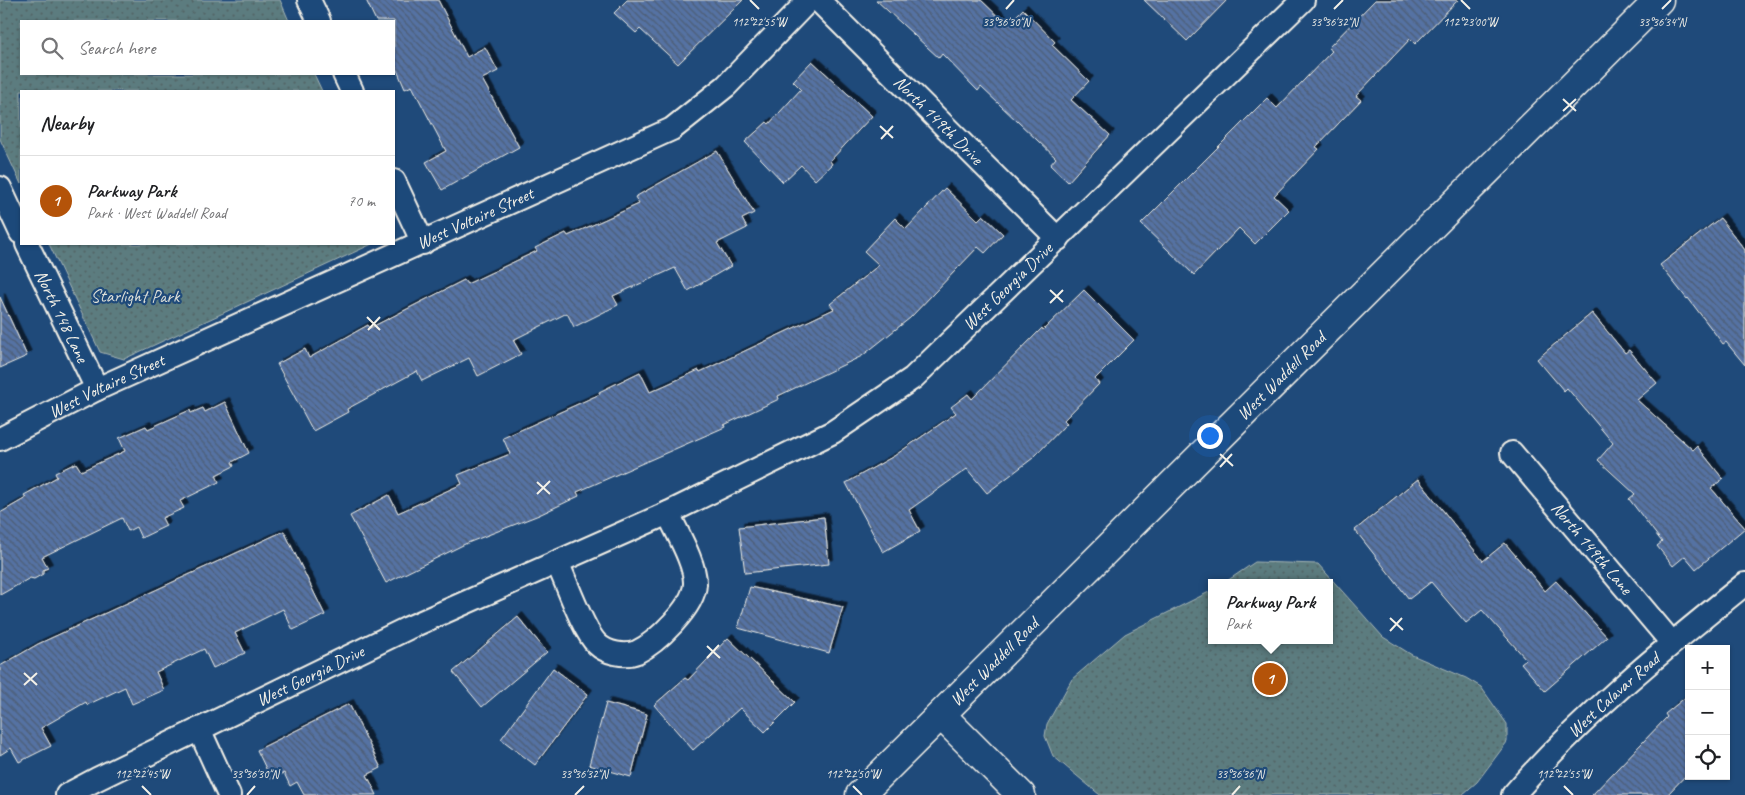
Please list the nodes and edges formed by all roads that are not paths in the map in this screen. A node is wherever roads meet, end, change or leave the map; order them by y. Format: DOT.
graph roads {
  1 [pos="309,0"];
  2 [pos="808,0"];
  3 [pos="818,0"];
  4 [pos="1304,0"];
  5 [pos="1659,0"];
  6 [pos="319,20"];
  7 [pos="344,75"];
  8 [pos="352,90"];
  9 [pos="395,183"];
  10 [pos="0,188"];
  11 [pos="20,231"];
  12 [pos="1058,239"];
  13 [pos="423,243"];
  14 [pos="27,245"];
  15 [pos="97,389"];
  16 [pos="0,440"];
  17 [pos="1512,453"];
  18 [pos="668,513"];
  19 [pos="557,562"];
  20 [pos="1745,584"];
  21 [pos="1672,643"];
  22 [pos="941,715"];
  23 [pos="199,729"];
  24 [pos="67,795"];
  25 [pos="229,795"];
  26 [pos="860,795"];
  27 [pos="1021,795"];
  28 [pos="1513,795"];
  1 -- 6 [label="street"];
  2 -- 13 [label="street, West Voltaire Street"];
  3 -- 12 [label="street, North 149th Drive"];
  4 -- 12 [label="street, West Georgia Drive"];
  5 -- 22 [label="main road, West Waddell Road"];
  7 -- 8 [label="street"];
  9 -- 13 [label="street"];
  10 -- 11 [label="street"];
  12 -- 18 [label="street, West Georgia Drive"];
  13 -- 15 [label="street, West Voltaire Street"];
  14 -- 15 [label="street, North 148 Lane"];
  15 -- 16 [label="street, West Voltaire Street"];
  17 -- 21 [label="street, North 149th Lane"];
  18 -- 19 [label="street, West Georgia Drive"];
  18 -- 19 [label="street"];
  19 -- 23 [label="street, West Georgia Drive"];
  20 -- 21 [label="street, West Calavar Road"];
  21 -- 28 [label="street, West Calavar Road"];
  22 -- 26 [label="main road, West Waddell Road"];
  22 -- 27 [label="main road"];
  23 -- 24 [label="street, West Georgia Drive"];
  23 -- 25 [label="street"];
}
